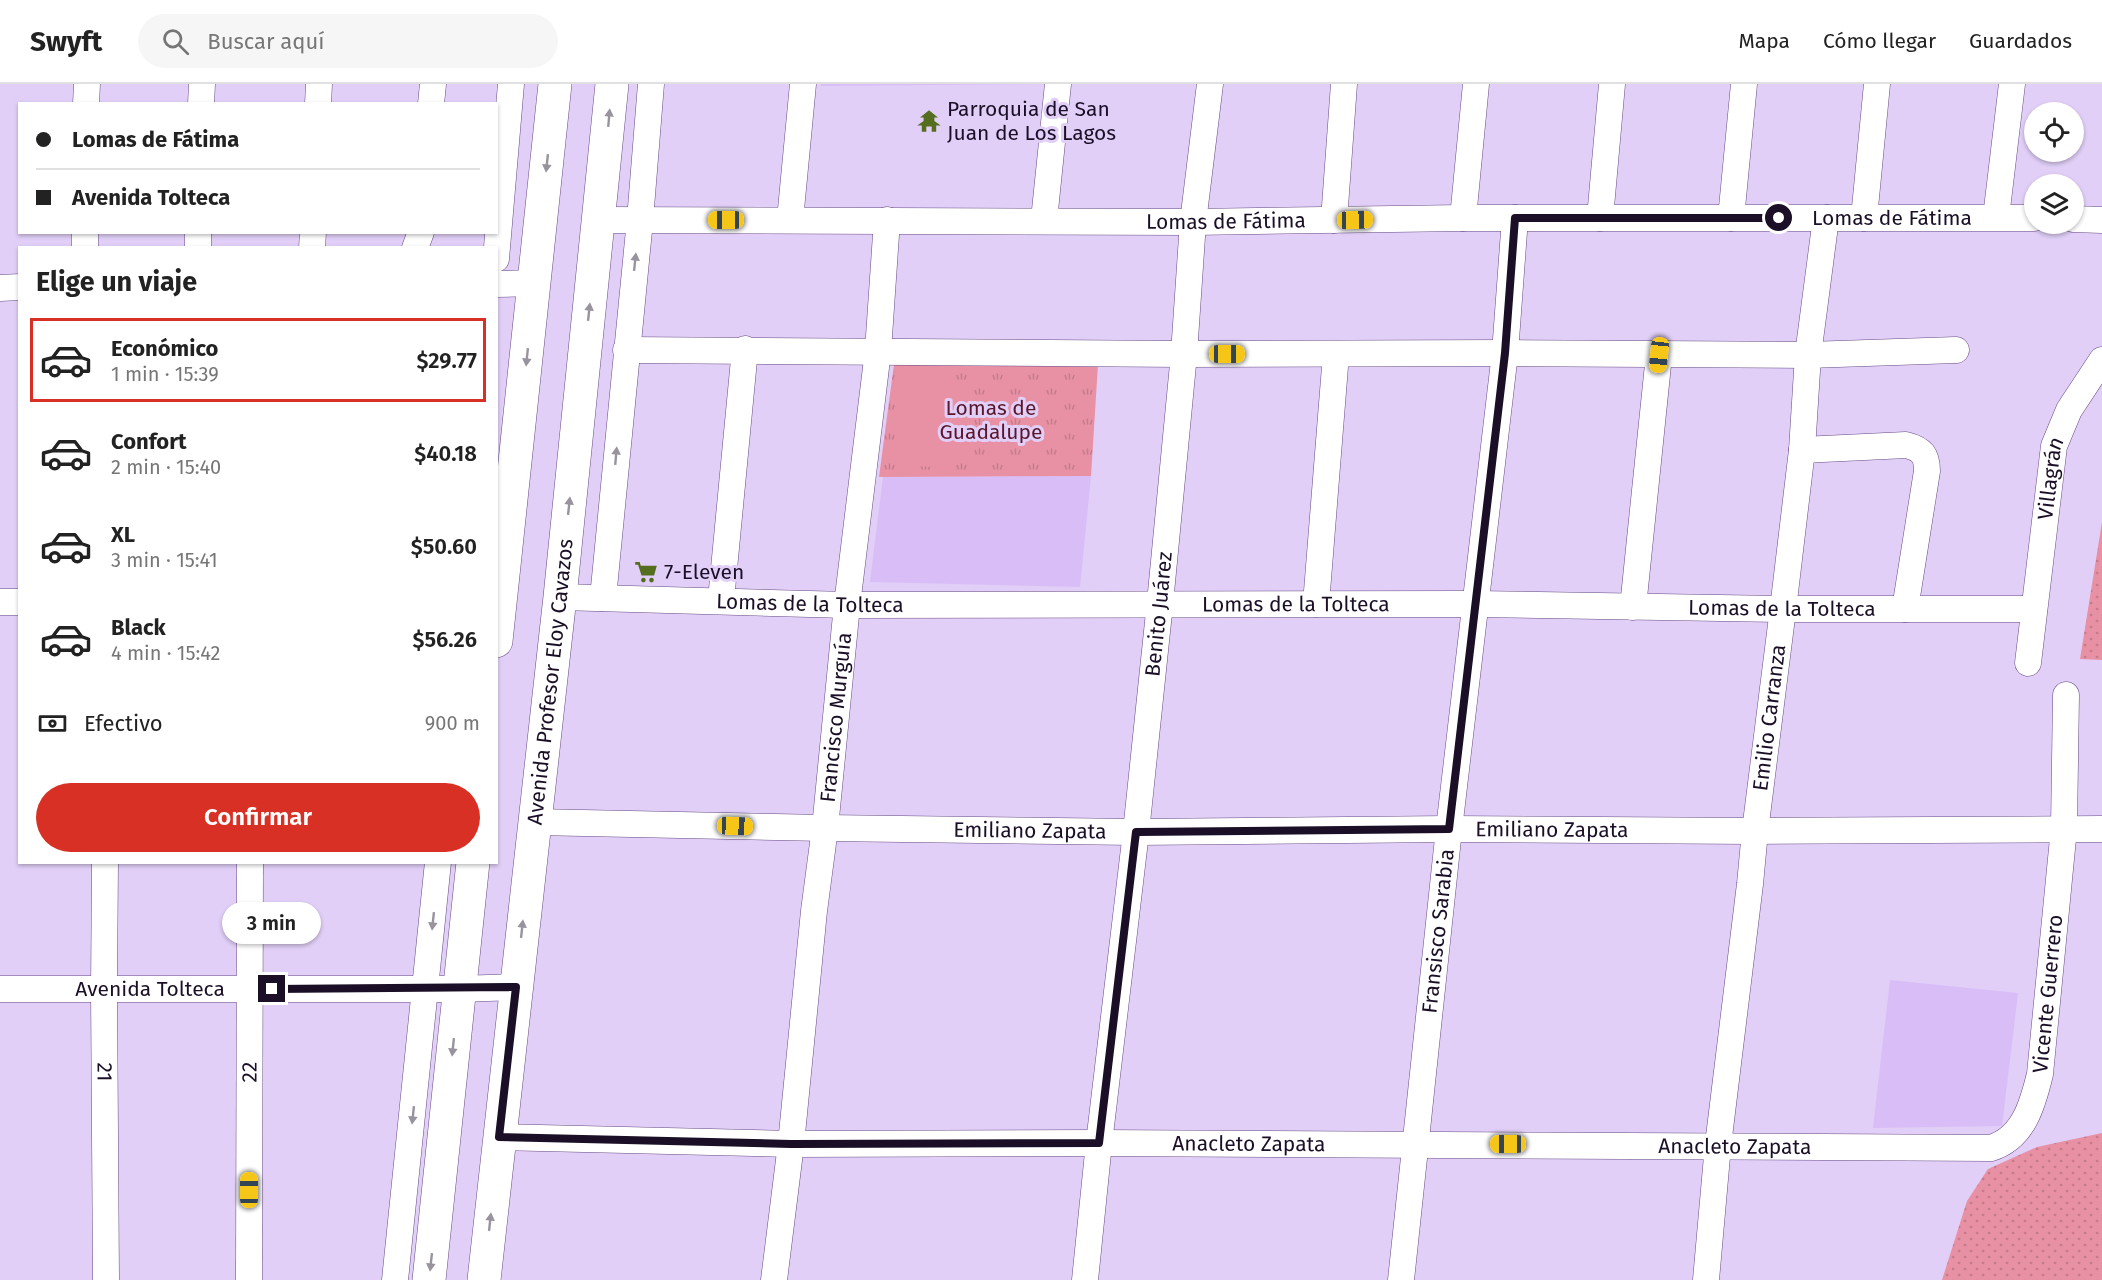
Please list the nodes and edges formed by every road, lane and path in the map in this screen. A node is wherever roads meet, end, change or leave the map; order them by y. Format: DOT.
graph roads {
  1 [pos="87,84"];
  2 [pos="202,84"];
  3 [pos="319,84"];
  4 [pos="433,84"];
  5 [pos="511,84"];
  6 [pos="555,84"];
  7 [pos="612,84"];
  8 [pos="651,84"];
  9 [pos="803,84"];
  10 [pos="1058,84"];
  11 [pos="1210,84"];
  12 [pos="1344,84"];
  13 [pos="1476,84"];
  14 [pos="1612,84"];
  15 [pos="1744,84"];
  16 [pos="1877,84"];
  17 [pos="2012,84"];
  18 [pos="86,102"];
  19 [pos="201,102"];
  20 [pos="318,102"];
  21 [pos="431,102"];
  22 [pos="1463,218"];
  23 [pos="1515,218"];
  24 [pos="1600,218"];
  25 [pos="1826,218"];
  26 [pos="1864,218"];
  27 [pos="1996,218"];
  28 [pos="2024,218"];
  29 [pos="1731,219"];
  30 [pos="2084,219"];
  31 [pos="2102,219"];
  32 [pos="599,220"];
  33 [pos="640,220"];
  34 [pos="790,220"];
  35 [pos="887,220"];
  36 [pos="1044,220"];
  37 [pos="1334,220"];
  38 [pos="1193,222"];
  39 [pos="497,246"];
  40 [pos="535,283"];
  41 [pos="498,284"];
  42 [pos="0,288"];
  43 [pos="18,288"];
  44 [pos="745,349"];
  45 [pos="626,350"];
  46 [pos="1956,350"];
  47 [pos="878,351"];
  48 [pos="1505,353"];
  49 [pos="1184,354"];
  50 [pos="1336,354"];
  51 [pos="1659,355"];
  52 [pos="1808,356"];
  53 [pos="2102,360"];
  54 [pos="1802,450"];
  55 [pos="560,597"];
  56 [pos="603,598"];
  57 [pos="721,600"];
  58 [pos="0,602"];
  59 [pos="18,602"];
  60 [pos="1160,603"];
  61 [pos="847,604"];
  62 [pos="1316,604"];
  63 [pos="1475,604"];
  64 [pos="1633,607"];
  65 [pos="1783,609"];
  66 [pos="1905,609"];
  67 [pos="2034,609"];
  68 [pos="498,623"];
  69 [pos="2028,663"];
  70 [pos="2066,695"];
  71 [pos="534,822"];
  72 [pos="825,828"];
  73 [pos="2064,828"];
  74 [pos="1449,829"];
  75 [pos="2102,829"];
  76 [pos="1755,831"];
  77 [pos="1136,832"];
  78 [pos="105,864"];
  79 [pos="250,864"];
  80 [pos="438,864"];
  81 [pos="473,864"];
  82 [pos="516,987"];
  83 [pos="0,988"];
  84 [pos="104,988"];
  85 [pos="426,988"];
  86 [pos="250,989"];
  87 [pos="459,989"];
  88 [pos="499,1137"];
  89 [pos="1099,1143"];
  90 [pos="791,1144"];
  91 [pos="1414,1144"];
  92 [pos="1718,1145"];
  93 [pos="1998,1146"];
  94 [pos="106,1280"];
  95 [pos="249,1280"];
  96 [pos="395,1280"];
  97 [pos="429,1280"];
  98 [pos="484,1280"];
  99 [pos="774,1280"];
  100 [pos="1085,1280"];
  101 [pos="1401,1280"];
  102 [pos="1706,1280"];
  1 -- 18 [label="street"];
  2 -- 19 [label="street"];
  3 -- 20 [label="street"];
  4 -- 21 [label="street"];
  5 -- 39 [label="street"];
  6 -- 40 [label="main road, one-way"];
  32 -- 7 [label="main road, Avenida Profesor Eloy Cavazos, one-way"];
  8 -- 33 [label="street"];
  9 -- 34 [label="street"];
  10 -- 36 [label="street"];
  11 -- 38 [label="street, Benito Juárez"];
  12 -- 37 [label="street"];
  13 -- 22 [label="street"];
  14 -- 24 [label="street"];
  15 -- 29 [label="street"];
  16 -- 26 [label="street"];
  17 -- 27 [label="street"];
  22 -- 23 [label="street, Lomas de Fátima"];
  22 -- 37 [label="street, Lomas de Fátima"];
  23 -- 24 [label="street, Lomas de Fátima"];
  23 -- 48 [label="street, Fransisco Sarabia"];
  24 -- 29 [label="street, Lomas de Fátima"];
  25 -- 26 [label="street, Lomas de Fátima"];
  25 -- 29 [label="street, Lomas de Fátima"];
  25 -- 52 [label="street, Emilio Carranza"];
  26 -- 27 [label="street, Lomas de Fátima"];
  27 -- 28 [label="street, Lomas de Fátima"];
  30 -- 31 [label="street"];
  32 -- 33 [label="street, Lomas de Fátima"];
  55 -- 32 [label="main road, Avenida Profesor Eloy Cavazos, one-way"];
  33 -- 34 [label="street, Lomas de Fátima"];
  45 -- 33 [label="street, one-way"];
  34 -- 35 [label="street, Lomas de Fátima"];
  35 -- 36 [label="street, Lomas de Fátima"];
  35 -- 47 [label="street, Francisco Murguía"];
  36 -- 38 [label="street, Lomas de Fátima"];
  37 -- 38 [label="street, Lomas de Fátima"];
  38 -- 49 [label="street, Benito Juárez"];
  40 -- 41 [label="street"];
  40 -- 68 [label="main road, one-way"];
  42 -- 43 [label="street"];
  44 -- 45 [label="street"];
  44 -- 47 [label="street"];
  44 -- 57 [label="street"];
  56 -- 45 [label="street, one-way"];
  46 -- 52 [label="street"];
  47 -- 49 [label="street"];
  47 -- 61 [label="street, Francisco Murguía"];
  48 -- 50 [label="street"];
  48 -- 51 [label="street"];
  48 -- 63 [label="street, Fransisco Sarabia"];
  49 -- 50 [label="street"];
  49 -- 60 [label="street, Benito Juárez"];
  50 -- 62 [label="street"];
  51 -- 52 [label="street"];
  51 -- 64 [label="street"];
  52 -- 54 [label="street, Emilio Carranza"];
  53 -- 67 [label="street, Villagrán"];
  54 -- 65 [label="street, Emilio Carranza"];
  54 -- 66 [label="street"];
  55 -- 56 [label="street, Lomas de la Tolteca"];
  55 -- 71 [label="main road, Avenida Profesor Eloy Cavazos"];
  56 -- 57 [label="street, Lomas de la Tolteca"];
  57 -- 61 [label="street, Lomas de la Tolteca"];
  58 -- 59 [label="street"];
  60 -- 61 [label="street, Lomas de la Tolteca"];
  60 -- 62 [label="street, Lomas de la Tolteca"];
  60 -- 77 [label="street, Benito Juárez"];
  61 -- 72 [label="street, Francisco Murguía"];
  62 -- 63 [label="street, Lomas de la Tolteca"];
  63 -- 64 [label="street, Lomas de la Tolteca"];
  63 -- 74 [label="street, Fransisco Sarabia"];
  64 -- 65 [label="street, Lomas de la Tolteca"];
  65 -- 66 [label="street, Lomas de la Tolteca"];
  65 -- 76 [label="street, Emilio Carranza"];
  66 -- 67 [label="street, Lomas de la Tolteca"];
  67 -- 69 [label="street, Villagrán"];
  70 -- 73 [label="street, Vicente Guerrero"];
  71 -- 72 [label="street, Emiliano Zapata"];
  82 -- 71 [label="main road, Avenida Profesor Eloy Cavazos, one-way"];
  72 -- 77 [label="street, Emiliano Zapata"];
  72 -- 90 [label="street, Francisco Murguía"];
  73 -- 75 [label="street, Emiliano Zapata"];
  73 -- 76 [label="street, Emiliano Zapata"];
  73 -- 93 [label="street, Vicente Guerrero"];
  74 -- 76 [label="street, Emiliano Zapata"];
  74 -- 77 [label="street, Emiliano Zapata"];
  74 -- 91 [label="street, Fransisco Sarabia"];
  76 -- 92 [label="street, Emilio Carranza"];
  77 -- 89 [label="street, Benito Juárez"];
  78 -- 84 [label="street, 21"];
  79 -- 86 [label="street, 22"];
  80 -- 85 [label="street, one-way"];
  81 -- 87 [label="main road"];
  82 -- 87 [label="street, Avenida Tolteca"];
  82 -- 88 [label="main road, Avenida Profesor Eloy Cavazos"];
  83 -- 84 [label="street, Avenida Tolteca"];
  84 -- 86 [label="street, Avenida Tolteca"];
  84 -- 94 [label="street, 21"];
  85 -- 86 [label="street, Avenida Tolteca"];
  85 -- 87 [label="street, Avenida Tolteca"];
  85 -- 96 [label="street, one-way"];
  86 -- 95 [label="street, 22"];
  87 -- 97 [label="main road, one-way"];
  88 -- 90 [label="street, Anacleto Zapata"];
  98 -- 88 [label="main road, Avenida Profesor Eloy Cavazos, one-way"];
  89 -- 90 [label="street, Anacleto Zapata"];
  89 -- 91 [label="street, Anacleto Zapata"];
  89 -- 100 [label="street, Benito Juárez"];
  90 -- 99 [label="street, Francisco Murguía"];
  91 -- 92 [label="street, Anacleto Zapata"];
  91 -- 101 [label="street, Fransisco Sarabia"];
  92 -- 93 [label="street, Anacleto Zapata"];
  92 -- 102 [label="street, Emilio Carranza"];
}
